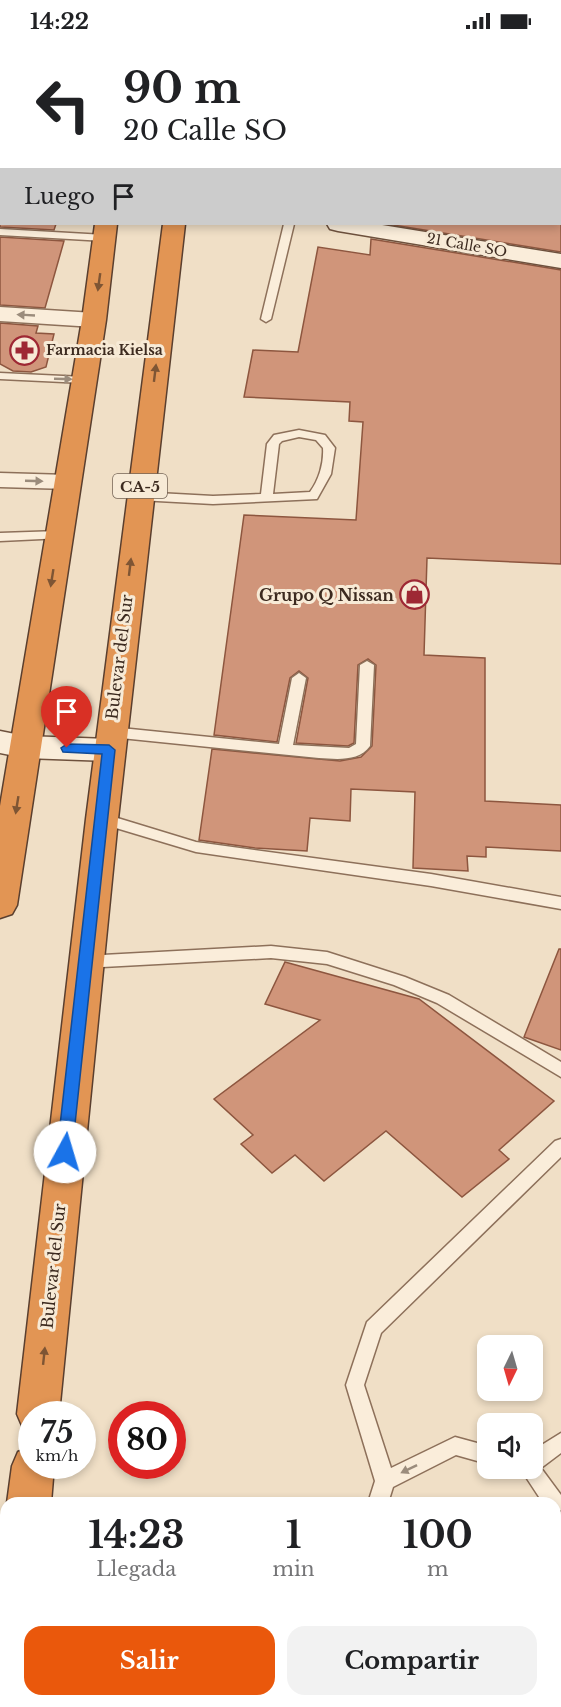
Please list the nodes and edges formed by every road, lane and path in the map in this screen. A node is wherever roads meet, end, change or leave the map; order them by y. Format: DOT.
graph roads {
  1 [pos="174,225"];
  2 [pos="290,225"];
  3 [pos="344,225"];
  4 [pos="106,231"];
  5 [pos="0,232"];
  6 [pos="561,261"];
  7 [pos="0,314"];
  8 [pos="266,319"];
  9 [pos="93,320"];
  10 [pos="0,376"];
  11 [pos="84,380"];
  12 [pos="0,480"];
  13 [pos="68,482"];
  14 [pos="139,496"];
  15 [pos="267,497"];
  16 [pos="59,535"];
  17 [pos="0,537"];
  18 [pos="367,665"];
  19 [pos="299,678"];
  20 [pos="110,741"];
  21 [pos="13,744"];
  22 [pos="285,749"];
  23 [pos="101,818"];
  24 [pos="5,839"];
  25 [pos="561,903"];
  26 [pos="0,905"];
  27 [pos="84,962"];
  28 [pos="561,1070"];
  29 [pos="561,1146"];
  30 [pos="39,1401"];
  31 [pos="561,1442"];
  32 [pos="477,1452"];
  33 [pos="543,1454"];
  34 [pos="32,1479"];
  35 [pos="537,1479"];
  36 [pos="385,1481"];
  37 [pos="30,1497"];
  38 [pos="380,1497"];
  39 [pos="551,1497"];
  14 -- 1 [label="highway, Bulevar del Sur / CA-5, one-way"];
  2 -- 8 [label="lane"];
  3 -- 6 [label="street, 21 Calle SO"];
  4 -- 5 [label="lane"];
  4 -- 9 [label="highway, one-way"];
  9 -- 7 [label="street, one-way"];
  9 -- 11 [label="highway"];
  10 -- 11 [label="lane, one-way"];
  11 -- 13 [label="highway"];
  12 -- 13 [label="street, one-way"];
  13 -- 16 [label="highway"];
  14 -- 15 [label="lane"];
  20 -- 14 [label="highway, Bulevar del Sur / CA-5, one-way"];
  15 -- 15 [label="lane"];
  16 -- 17 [label="lane"];
  16 -- 21 [label="highway, one-way"];
  18 -- 22 [label="lane"];
  19 -- 22 [label="lane"];
  20 -- 21 [label="street"];
  20 -- 22 [label="lane"];
  20 -- 23 [label="highway, Bulevar del Sur / CA-5"];
  21 -- 24 [label="highway, one-way"];
  23 -- 25 [label="lane"];
  23 -- 27 [label="highway, Bulevar del Sur / CA-5"];
  24 -- 26 [label="highway"];
  27 -- 28 [label="lane"];
  30 -- 27 [label="highway, Bulevar del Sur / CA-5, one-way"];
  29 -- 36 [label="lane"];
  31 -- 33 [label="lane"];
  32 -- 36 [label="lane, one-way"];
  34 -- 37 [label="highway"];
  35 -- 39 [label="lane"];
  36 -- 38 [label="lane"];
}
